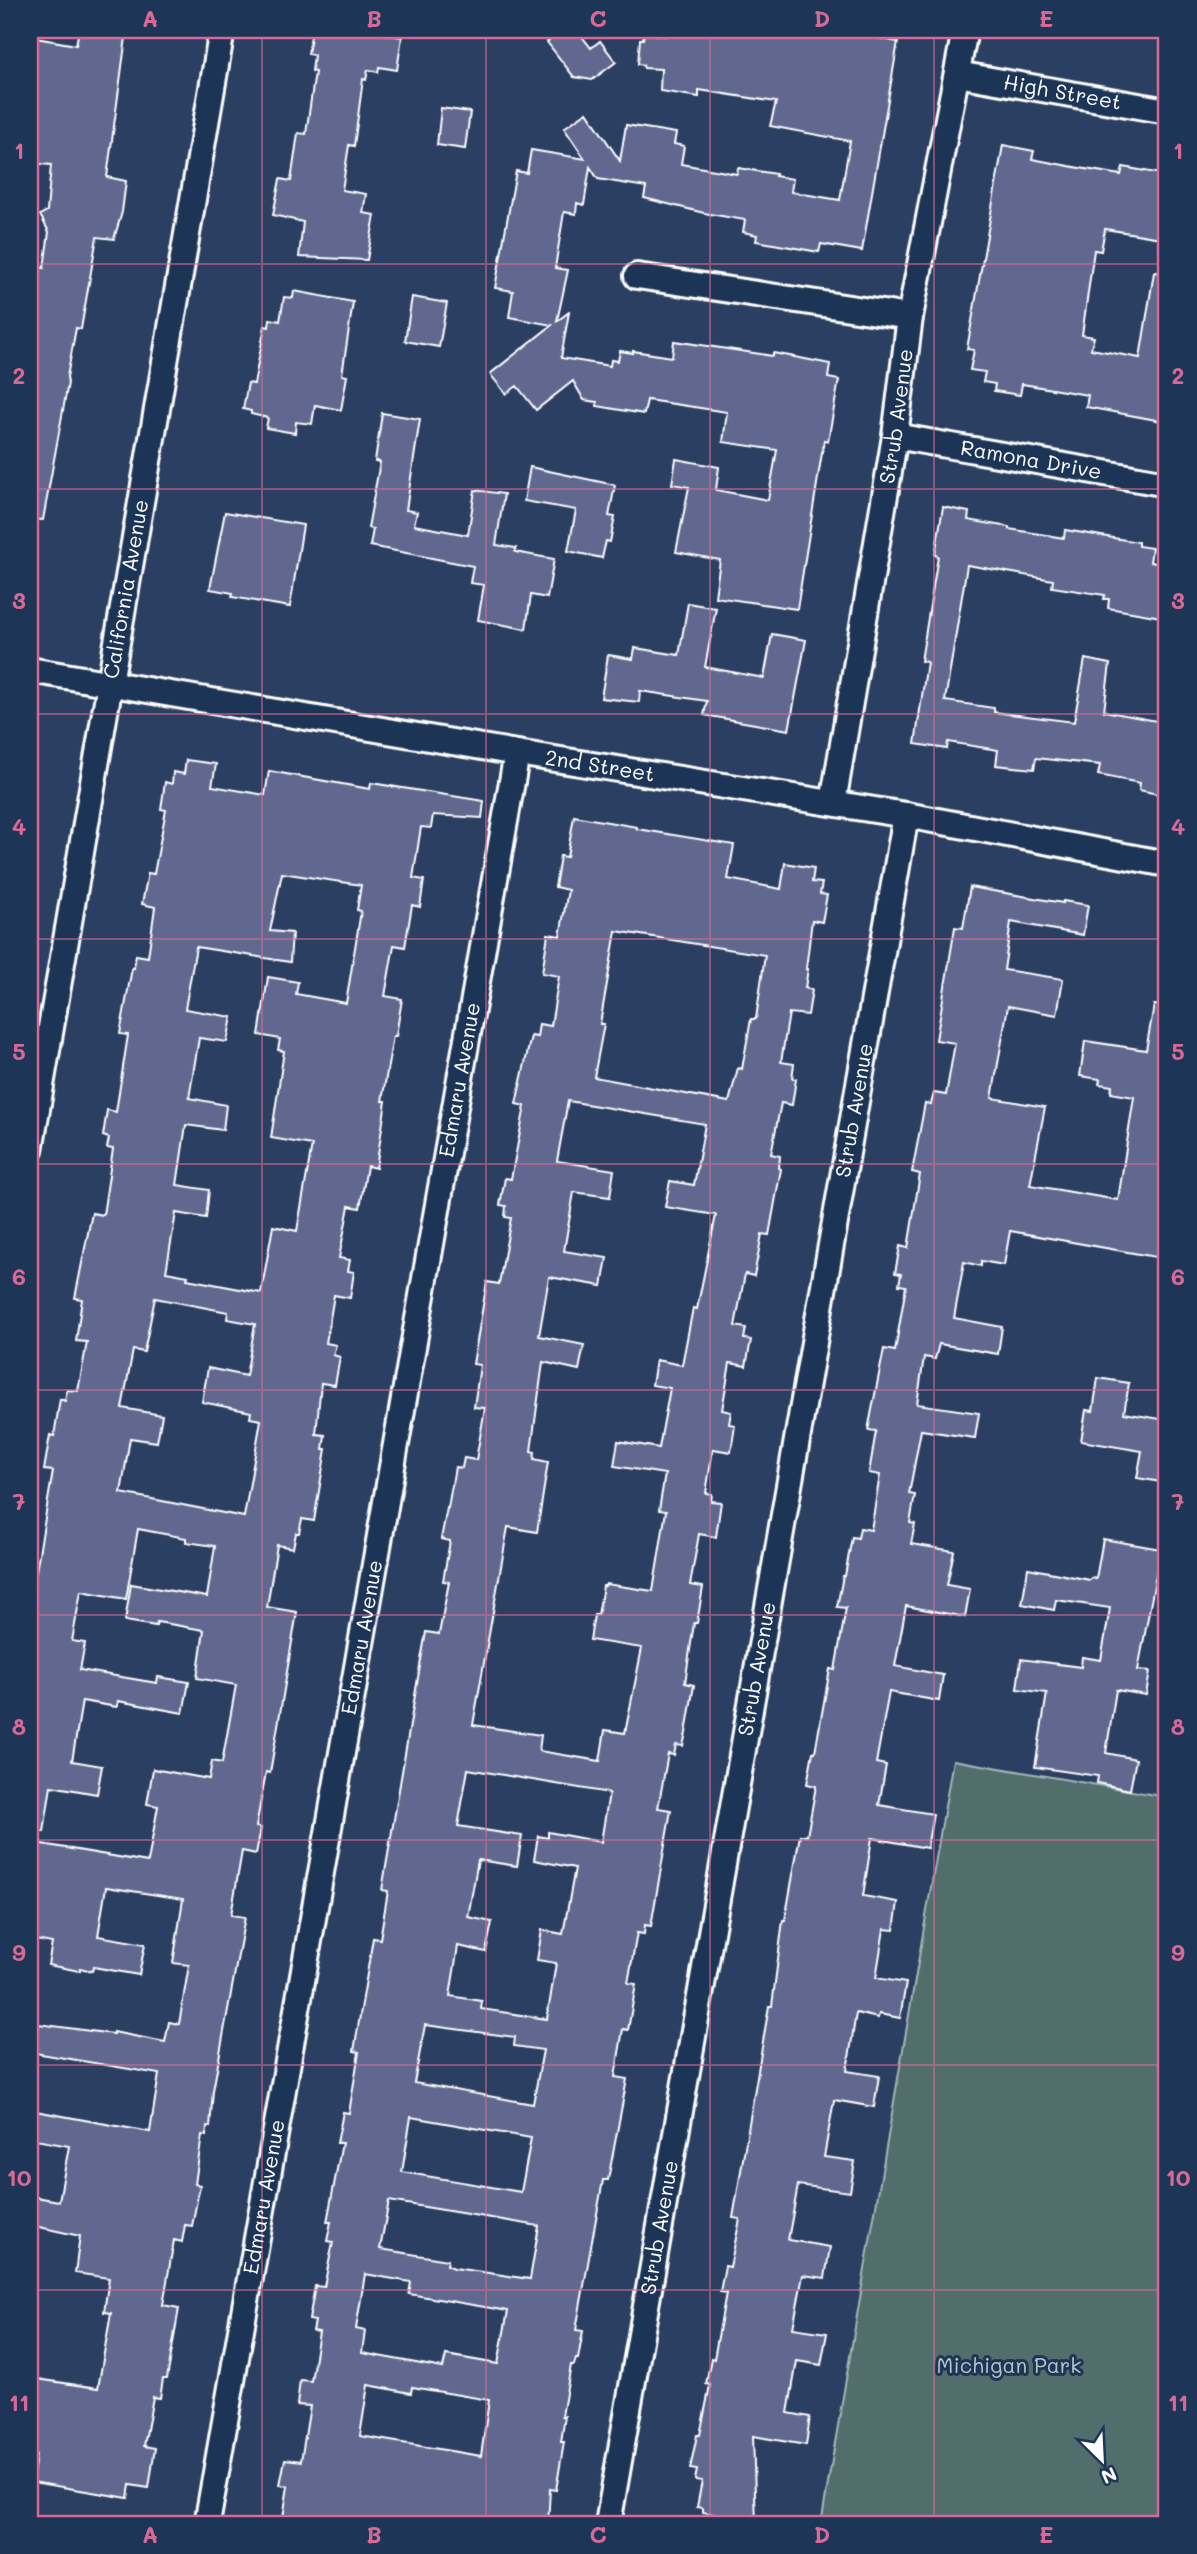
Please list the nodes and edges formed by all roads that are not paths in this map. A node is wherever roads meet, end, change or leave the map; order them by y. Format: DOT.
graph roads {
  1 [pos="222,30"];
  2 [pos="965,30"];
  3 [pos="957,74"];
  4 [pos="1167,111"];
  5 [pos="637,276"];
  6 [pos="910,317"];
  7 [pos="895,436"];
  8 [pos="1167,484"];
  9 [pos="30,670"];
  10 [pos="110,684"];
  11 [pos="517,753"];
  12 [pos="833,803"];
  13 [pos="906,815"];
  14 [pos="1167,864"];
  15 [pos="40,1034"];
  16 [pos="30,1150"];
  17 [pos="207,2524"];
  18 [pos="608,2524"];
  1 -- 10 [label="street, California Avenue"];
  2 -- 3 [label="street, Strub Avenue"];
  3 -- 4 [label="street, High Street"];
  3 -- 6 [label="street, Strub Avenue"];
  5 -- 6 [label="street"];
  6 -- 7 [label="street, Strub Avenue"];
  7 -- 8 [label="street, Ramona Drive"];
  7 -- 12 [label="street, Strub Avenue"];
  9 -- 10 [label="street, 2nd Street"];
  10 -- 11 [label="street, 2nd Street"];
  10 -- 15 [label="street, California Avenue"];
  11 -- 12 [label="street, 2nd Street"];
  11 -- 17 [label="street, Edmaru Avenue"];
  12 -- 13 [label="street, 2nd Street"];
  13 -- 14 [label="street, 2nd Street"];
  13 -- 18 [label="street, Strub Avenue"];
  15 -- 16 [label="street, California Avenue"];
}
